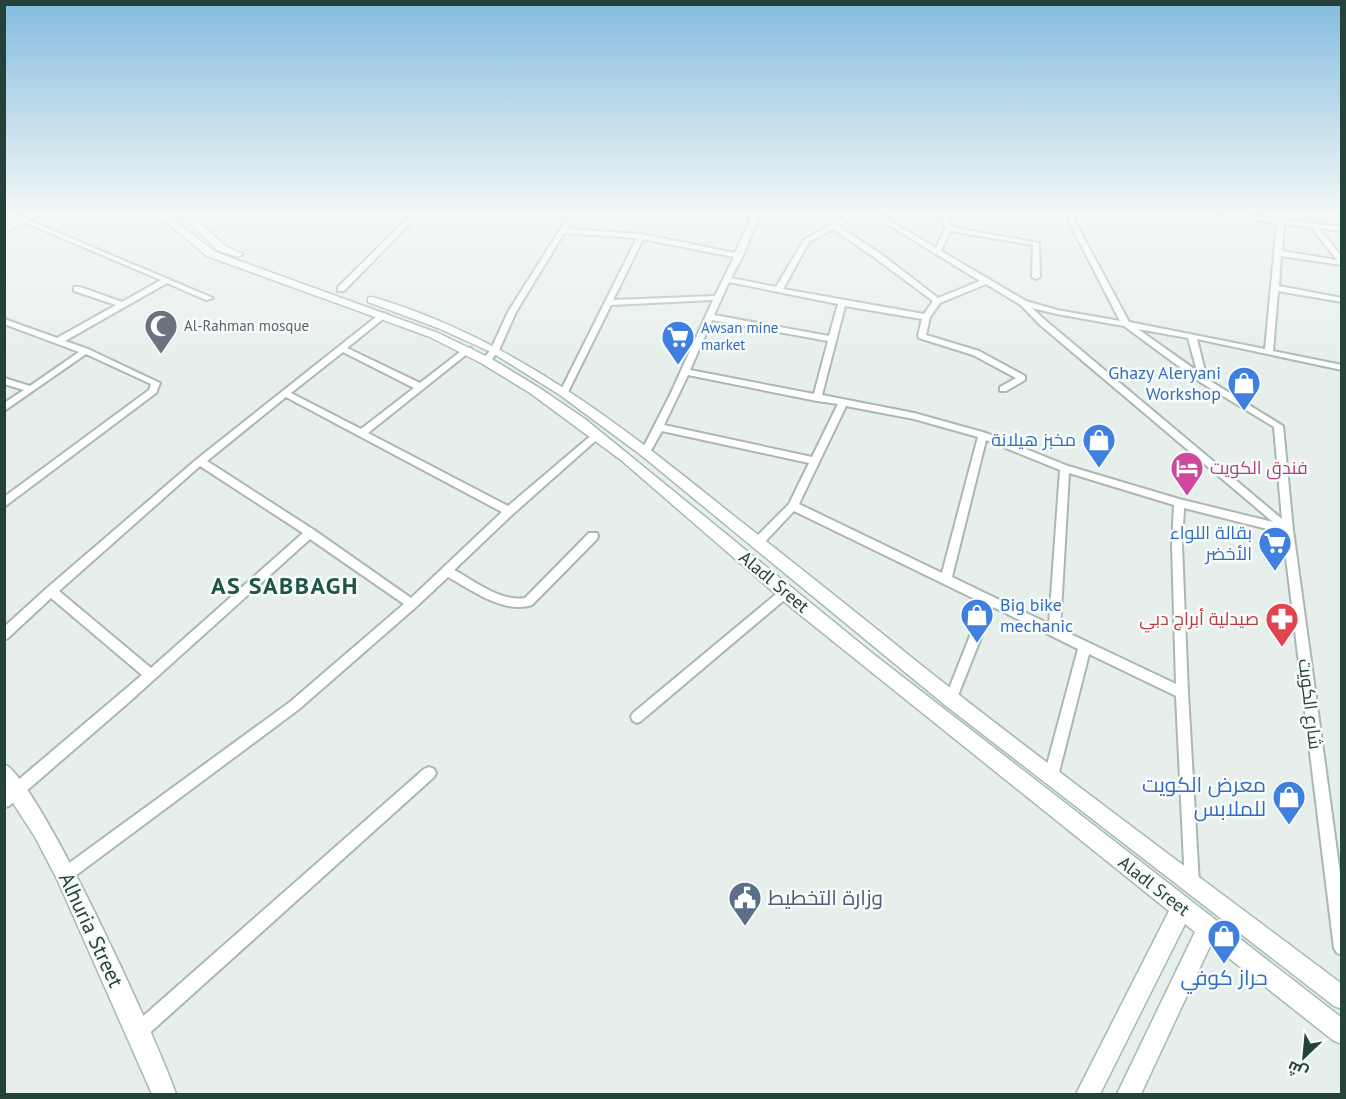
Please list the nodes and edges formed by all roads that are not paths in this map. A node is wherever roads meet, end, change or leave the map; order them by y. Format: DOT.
graph roads {
  1 [pos="132,265"];
  2 [pos="243,265"];
  3 [pos="271,265"];
  4 [pos="365,265"];
  5 [pos="541,265"];
  6 [pos="626,265"];
  7 [pos="735,265"];
  8 [pos="792,265"];
  9 [pos="890,265"];
  10 [pos="962,265"];
  11 [pos="1036,265"];
  12 [pos="1095,265"];
  13 [pos="1277,265"];
  14 [pos="1036,277"];
  15 [pos="167,280"];
  16 [pos="728,280"];
  17 [pos="986,280"];
  18 [pos="1275,288"];
  19 [pos="77,289"];
  20 [pos="341,289"];
  21 [pos="778,291"];
  22 [pos="209,298"];
  23 [pos="718,298"];
  24 [pos="1341,300"];
  25 [pos="937,301"];
  26 [pos="607,303"];
  27 [pos="842,303"];
  28 [pos="1023,303"];
  29 [pos="122,305"];
  30 [pos="1057,312"];
  31 [pos="384,315"];
  32 [pos="926,316"];
  33 [pos="710,317"];
  34 [pos="4,321"];
  35 [pos="1042,322"];
  36 [pos="1126,324"];
  37 [pos="1192,336"];
  38 [pos="833,339"];
  39 [pos="58,341"];
  40 [pos="343,350"];
  41 [pos="468,350"];
  42 [pos="86,351"];
  43 [pos="1269,352"];
  44 [pos="491,355"];
  45 [pos="1341,368"];
  46 [pos="687,372"];
  47 [pos="1203,380"];
  48 [pos="4,381"];
  49 [pos="420,387"];
  50 [pos="32,388"];
  51 [pos="1003,389"];
  52 [pos="564,392"];
  53 [pos="284,393"];
  54 [pos="817,398"];
  55 [pos="843,403"];
  56 [pos="4,408"];
  57 [pos="659,427"];
  58 [pos="361,434"];
  59 [pos="597,435"];
  60 [pos="983,435"];
  61 [pos="646,452"];
  62 [pos="200,461"];
  63 [pos="815,461"];
  64 [pos="1065,468"];
  65 [pos="4,503"];
  66 [pos="1179,503"];
  67 [pos="793,506"];
  68 [pos="509,511"];
  69 [pos="1288,530"];
  70 [pos="310,533"];
  71 [pos="593,536"];
  72 [pos="757,543"];
  73 [pos="447,571"];
  74 [pos="946,579"];
  75 [pos="51,591"];
  76 [pos="785,593"];
  77 [pos="990,600"];
  78 [pos="412,604"];
  79 [pos="1054,631"];
  80 [pos="4,635"];
  81 [pos="1085,646"];
  82 [pos="151,675"];
  83 [pos="1182,693"];
  84 [pos="951,699"];
  85 [pos="637,717"];
  86 [pos="942,720"];
  87 [pos="429,773"];
  88 [pos="1051,776"];
  89 [pos="9,788"];
  90 [pos="66,874"];
  91 [pos="1192,885"];
  92 [pos="1182,908"];
  93 [pos="1208,928"];
  94 [pos="1341,948"];
  95 [pos="1341,998"];
  96 [pos="138,1032"];
  97 [pos="1341,1033"];
  98 [pos="164,1095"];
  99 [pos="1088,1095"];
  100 [pos="1129,1095"];
  1 -- 15 [label="street"];
  2 -- 31 [label="street, Aladl Sreet"];
  3 -- 20 [label="street, Aladl Sreet"];
  4 -- 20 [label="street"];
  5 -- 44 [label="street"];
  6 -- 26 [label="street"];
  7 -- 16 [label="street"];
  8 -- 21 [label="street"];
  9 -- 25 [label="street"];
  10 -- 17 [label="street"];
  11 -- 14 [label="street"];
  12 -- 36 [label="street"];
  13 -- 18 [label="street"];
  15 -- 22 [label="street"];
  15 -- 29 [label="street"];
  16 -- 21 [label="street"];
  16 -- 23 [label="street"];
  17 -- 25 [label="street"];
  17 -- 28 [label="street"];
  18 -- 24 [label="street"];
  18 -- 43 [label="street"];
  19 -- 29 [label="street"];
  20 -- 44 [label="street, Aladl Sreet"];
  21 -- 27 [label="street"];
  23 -- 26 [label="street"];
  23 -- 33 [label="street"];
  25 -- 32 [label="street"];
  26 -- 52 [label="street"];
  27 -- 32 [label="street"];
  27 -- 38 [label="street"];
  28 -- 30 [label="street"];
  28 -- 35 [label="street"];
  29 -- 39 [label="street"];
  30 -- 35 [label="street"];
  30 -- 36 [label="street"];
  31 -- 40 [label="street"];
  31 -- 41 [label="street, Aladl Sreet"];
  32 -- 51 [label="street"];
  33 -- 38 [label="street"];
  33 -- 46 [label="street"];
  34 -- 39 [label="street"];
  35 -- 69 [label="street"];
  36 -- 37 [label="street"];
  36 -- 47 [label="street, شارع الكويت"];
  37 -- 43 [label="street"];
  37 -- 47 [label="street"];
  38 -- 54 [label="street"];
  39 -- 42 [label="street"];
  40 -- 49 [label="street"];
  40 -- 53 [label="street"];
  41 -- 44 [label="street, Aladl Sreet"];
  41 -- 49 [label="street"];
  42 -- 50 [label="street"];
  42 -- 65 [label="street"];
  43 -- 45 [label="street"];
  44 -- 52 [label="street, Aladl Sreet"];
  44 -- 59 [label="street, Aladl Sreet"];
  46 -- 54 [label="street"];
  46 -- 57 [label="street"];
  47 -- 69 [label="street, شارع الكويت"];
  48 -- 50 [label="street"];
  49 -- 58 [label="street"];
  50 -- 56 [label="street"];
  52 -- 61 [label="street, Aladl Sreet"];
  53 -- 58 [label="street"];
  53 -- 62 [label="street"];
  54 -- 55 [label="street"];
  55 -- 60 [label="street"];
  55 -- 63 [label="street"];
  57 -- 61 [label="street"];
  57 -- 63 [label="street"];
  58 -- 68 [label="street"];
  59 -- 68 [label="street"];
  59 -- 76 [label="street, Aladl Sreet"];
  60 -- 64 [label="street"];
  60 -- 74 [label="street"];
  61 -- 72 [label="street, Aladl Sreet"];
  62 -- 70 [label="street"];
  62 -- 75 [label="street"];
  63 -- 67 [label="street"];
  64 -- 66 [label="street"];
  64 -- 79 [label="street"];
  66 -- 69 [label="street"];
  66 -- 83 [label="street"];
  67 -- 72 [label="street"];
  67 -- 74 [label="street"];
  68 -- 73 [label="street"];
  69 -- 94 [label="street, شارع الكويت"];
  70 -- 78 [label="street"];
  70 -- 82 [label="street"];
  71 -- 73 [label="street"];
  72 -- 84 [label="street, Aladl Sreet"];
  73 -- 78 [label="street"];
  74 -- 77 [label="street"];
  75 -- 80 [label="street"];
  75 -- 82 [label="street"];
  76 -- 85 [label="street"];
  76 -- 86 [label="street, Aladl Sreet"];
  77 -- 79 [label="street"];
  77 -- 84 [label="street"];
  78 -- 90 [label="street"];
  79 -- 81 [label="street"];
  81 -- 83 [label="street"];
  81 -- 88 [label="street"];
  82 -- 89 [label="street"];
  83 -- 91 [label="street"];
  84 -- 86 [label="street"];
  84 -- 88 [label="street, Aladl Sreet"];
  86 -- 92 [label="street, Aladl Sreet"];
  87 -- 96 [label="street"];
  88 -- 91 [label="street, Aladl Sreet"];
  89 -- 90 [label="street, Alhuria Street"];
  90 -- 96 [label="street, Alhuria Street"];
  91 -- 95 [label="street, Aladl Sreet"];
  92 -- 93 [label="street, Aladl Sreet"];
  92 -- 99 [label="street"];
  93 -- 97 [label="street, Aladl Sreet"];
  93 -- 100 [label="street"];
  96 -- 98 [label="street, Alhuria Street"];
}
